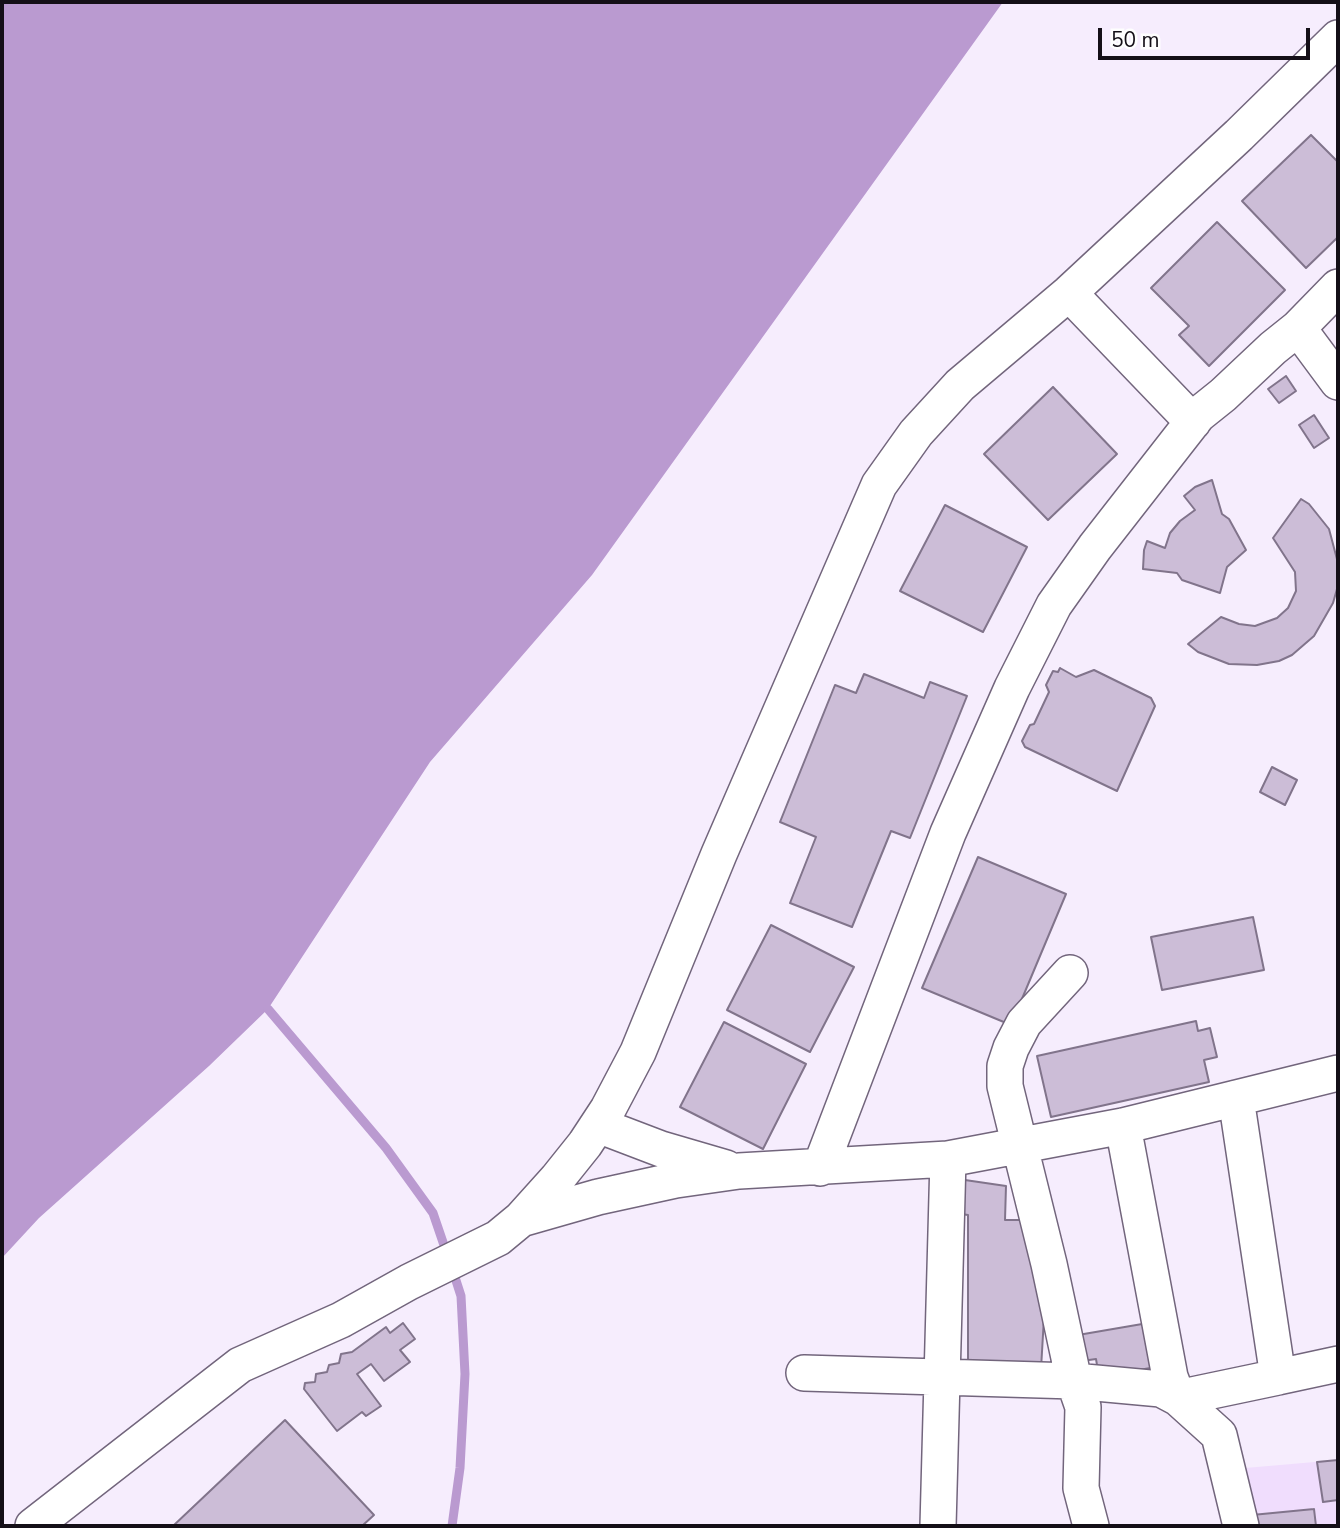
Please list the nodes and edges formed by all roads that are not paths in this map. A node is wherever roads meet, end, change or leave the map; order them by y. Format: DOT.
graph roads {
  1 [pos="1338,38"];
  2 [pos="1338,287"];
  3 [pos="1069,293"];
  4 [pos="1298,328"];
  5 [pos="1338,382"];
  6 [pos="1193,422"];
  7 [pos="1070,973"];
  8 [pos="1338,1073"];
  9 [pos="1236,1098"];
  10 [pos="598,1125"];
  11 [pos="1123,1126"];
  12 [pos="1019,1144"];
  13 [pos="948,1159"];
  14 [pos="821,1168"];
  15 [pos="739,1171"];
  16 [pos="521,1219"];
  17 [pos="1338,1364"];
  18 [pos="804,1373"];
  19 [pos="1278,1377"];
  20 [pos="941,1378"];
  21 [pos="1074,1381"];
  22 [pos="1178,1398"];
  23 [pos="33,1526"];
  24 [pos="938,1526"];
  25 [pos="1091,1526"];
  26 [pos="1241,1526"];
  1 -- 3 [label="street"];
  2 -- 4 [label="street"];
  3 -- 6 [label="street"];
  3 -- 10 [label="street"];
  4 -- 5 [label="street"];
  4 -- 6 [label="street"];
  6 -- 14 [label="street"];
  7 -- 12 [label="street"];
  8 -- 9 [label="street"];
  9 -- 11 [label="street"];
  9 -- 19 [label="street"];
  10 -- 15 [label="street"];
  10 -- 16 [label="street"];
  11 -- 12 [label="street"];
  11 -- 22 [label="street"];
  12 -- 13 [label="street"];
  12 -- 21 [label="street"];
  13 -- 14 [label="street"];
  13 -- 20 [label="street"];
  14 -- 15 [label="street"];
  15 -- 16 [label="street"];
  16 -- 23 [label="street"];
  17 -- 19 [label="street"];
  18 -- 20 [label="street"];
  19 -- 22 [label="street"];
  20 -- 21 [label="street"];
  20 -- 24 [label="street"];
  21 -- 22 [label="street"];
  21 -- 25 [label="street"];
  22 -- 26 [label="street"];
}
